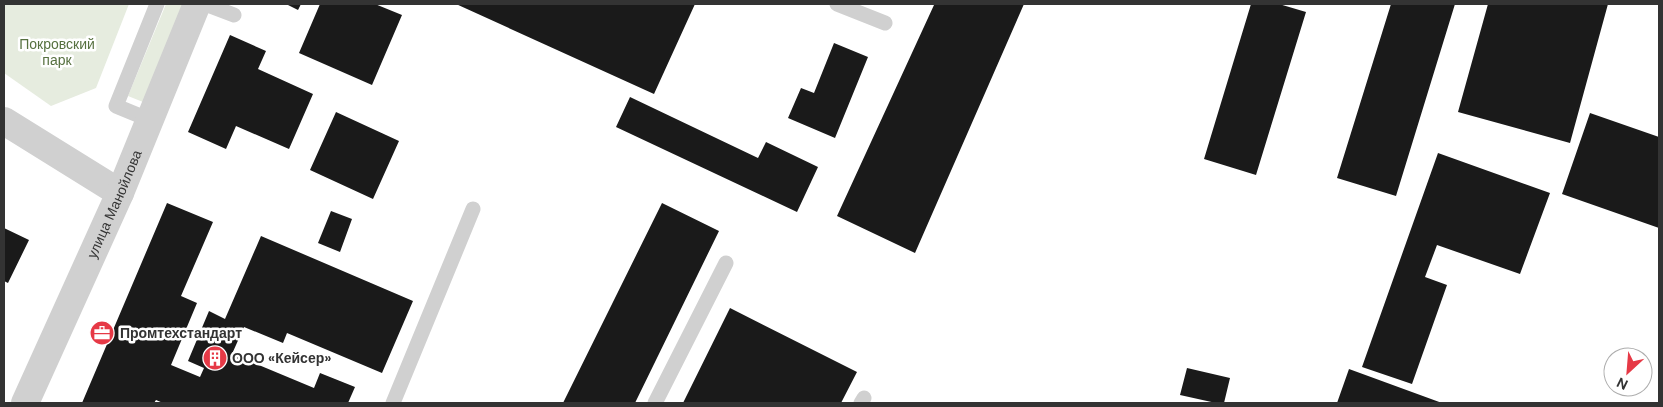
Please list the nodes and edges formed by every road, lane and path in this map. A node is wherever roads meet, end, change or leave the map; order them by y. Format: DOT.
graph roads {
  1 [pos="157,4"];
  2 [pos="197,4"];
  3 [pos="205,4"];
  4 [pos="837,4"];
  5 [pos="234,15"];
  6 [pos="885,23"];
  7 [pos="150,120"];
  8 [pos="4,121"];
  9 [pos="120,193"];
  10 [pos="473,209"];
  11 [pos="726,264"];
  12 [pos="25,403"];
  13 [pos="393,403"];
  14 [pos="655,403"];
  1 -- 7 [label="lane"];
  2 -- 7 [label="street, улица Манойлова"];
  3 -- 5 [label="lane"];
  4 -- 6 [label="lane"];
  7 -- 9 [label="street, улица Манойлова"];
  8 -- 9 [label="street"];
  9 -- 12 [label="street, улица Манойлова"];
  10 -- 13 [label="lane"];
  11 -- 14 [label="lane"];
}
